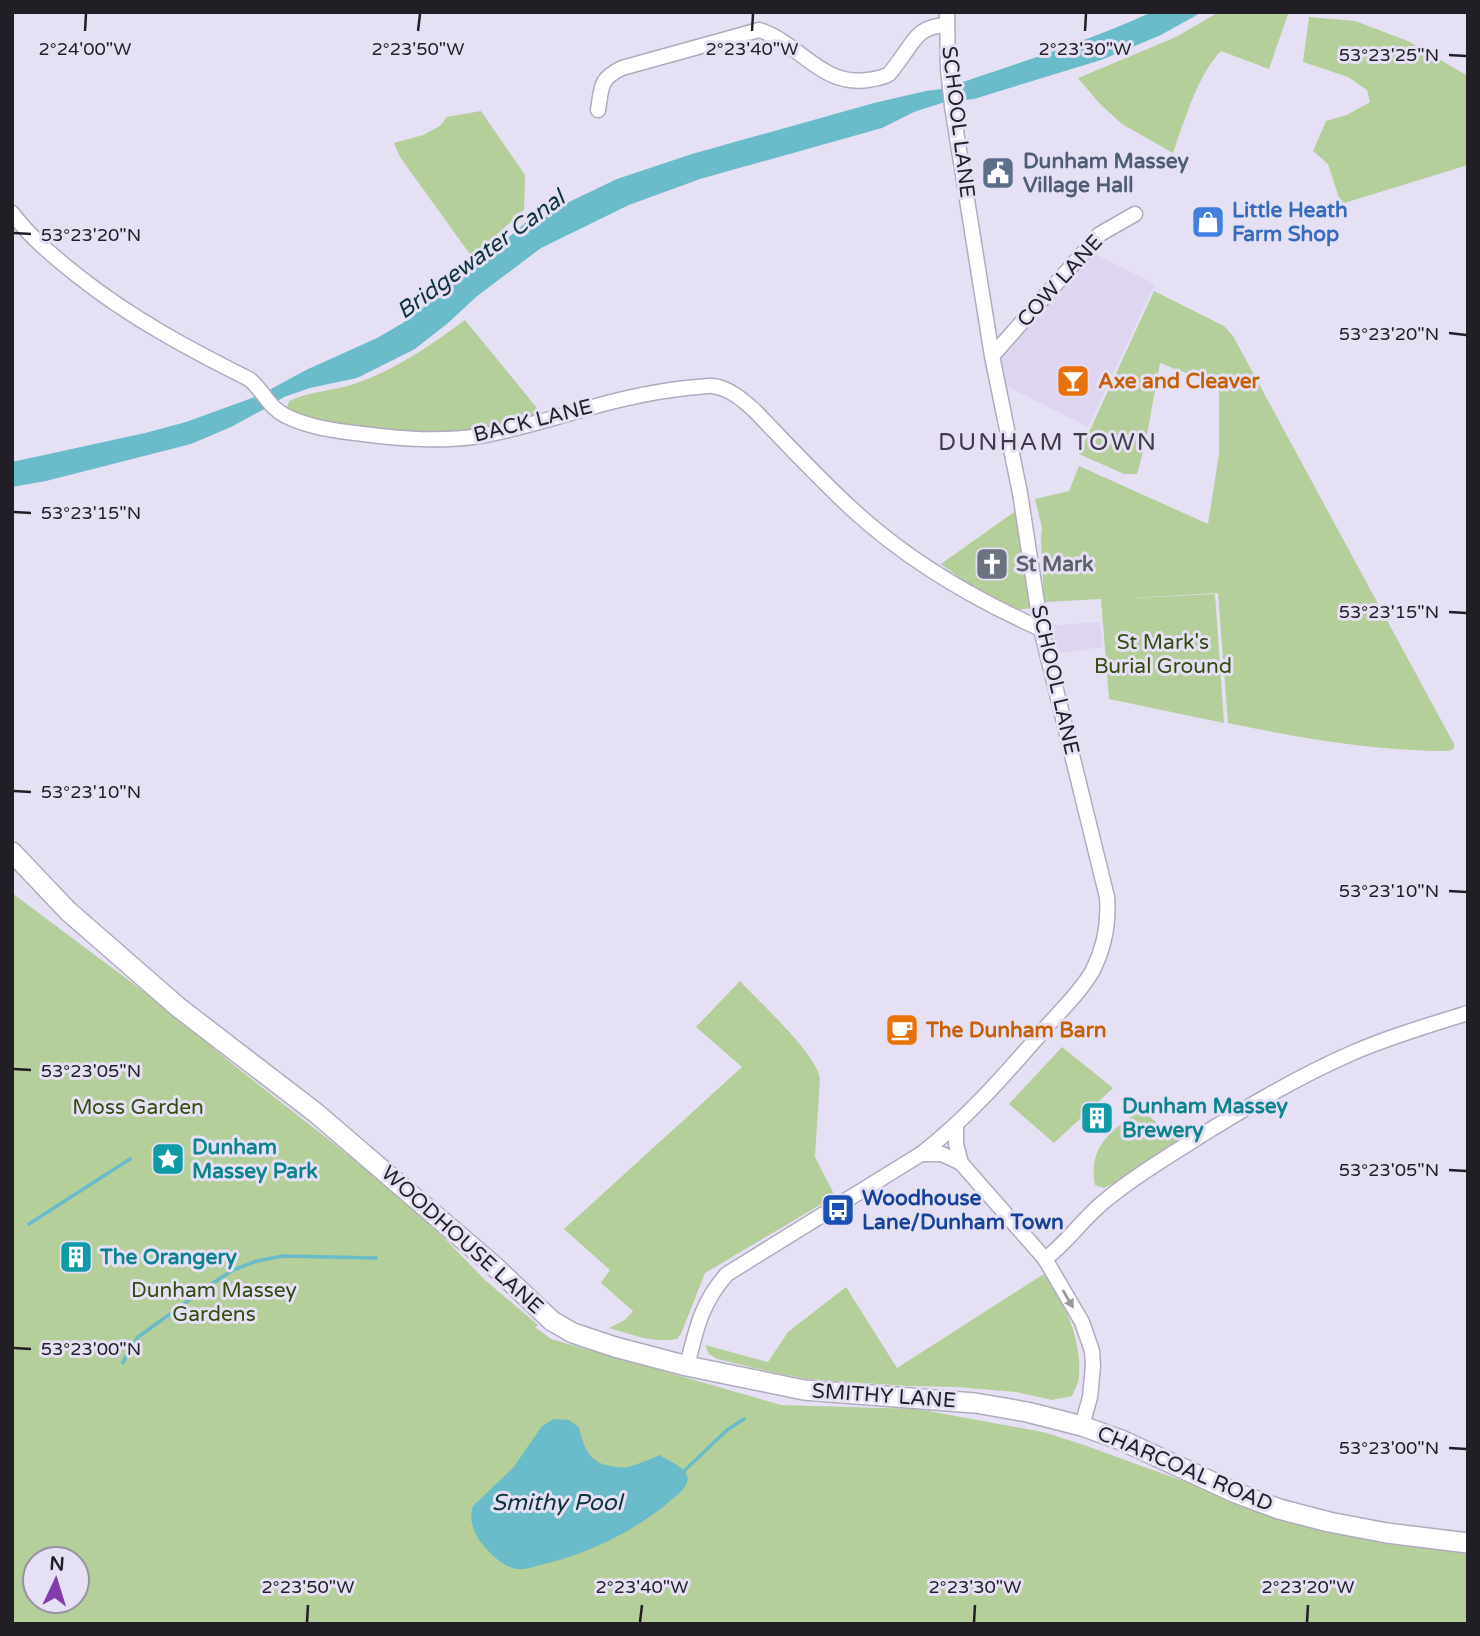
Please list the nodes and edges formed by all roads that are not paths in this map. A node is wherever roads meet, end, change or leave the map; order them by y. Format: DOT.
graph roads {
  1 [pos="947,19"];
  2 [pos="597,110"];
  3 [pos="12,213"];
  4 [pos="1135,214"];
  5 [pos="992,356"];
  6 [pos="1041,629"];
  7 [pos="12,852"];
  8 [pos="1468,1013"];
  9 [pos="956,1125"];
  10 [pos="921,1154"];
  11 [pos="961,1163"];
  12 [pos="1045,1259"];
  13 [pos="687,1366"];
  14 [pos="1082,1426"];
  15 [pos="1468,1543"];
  1 -- 2 [label="street"];
  1 -- 5 [label="street, SCHOOL LANE"];
  3 -- 6 [label="street, BACK LANE"];
  4 -- 5 [label="street, COW LANE"];
  5 -- 6 [label="street, SCHOOL LANE"];
  6 -- 9 [label="street, SCHOOL LANE"];
  7 -- 13 [label="main road, WOODHOUSE LANE"];
  8 -- 12 [label="street"];
  9 -- 10 [label="street, SCHOOL LANE"];
  9 -- 11 [label="street"];
  10 -- 11 [label="street"];
  10 -- 13 [label="street"];
  11 -- 12 [label="street, CHARCOAL ROAD"];
  12 -- 14 [label="street, CHARCOAL ROAD, one-way"];
  13 -- 14 [label="main road, SMITHY LANE"];
  14 -- 15 [label="main road, CHARCOAL ROAD"];
}
